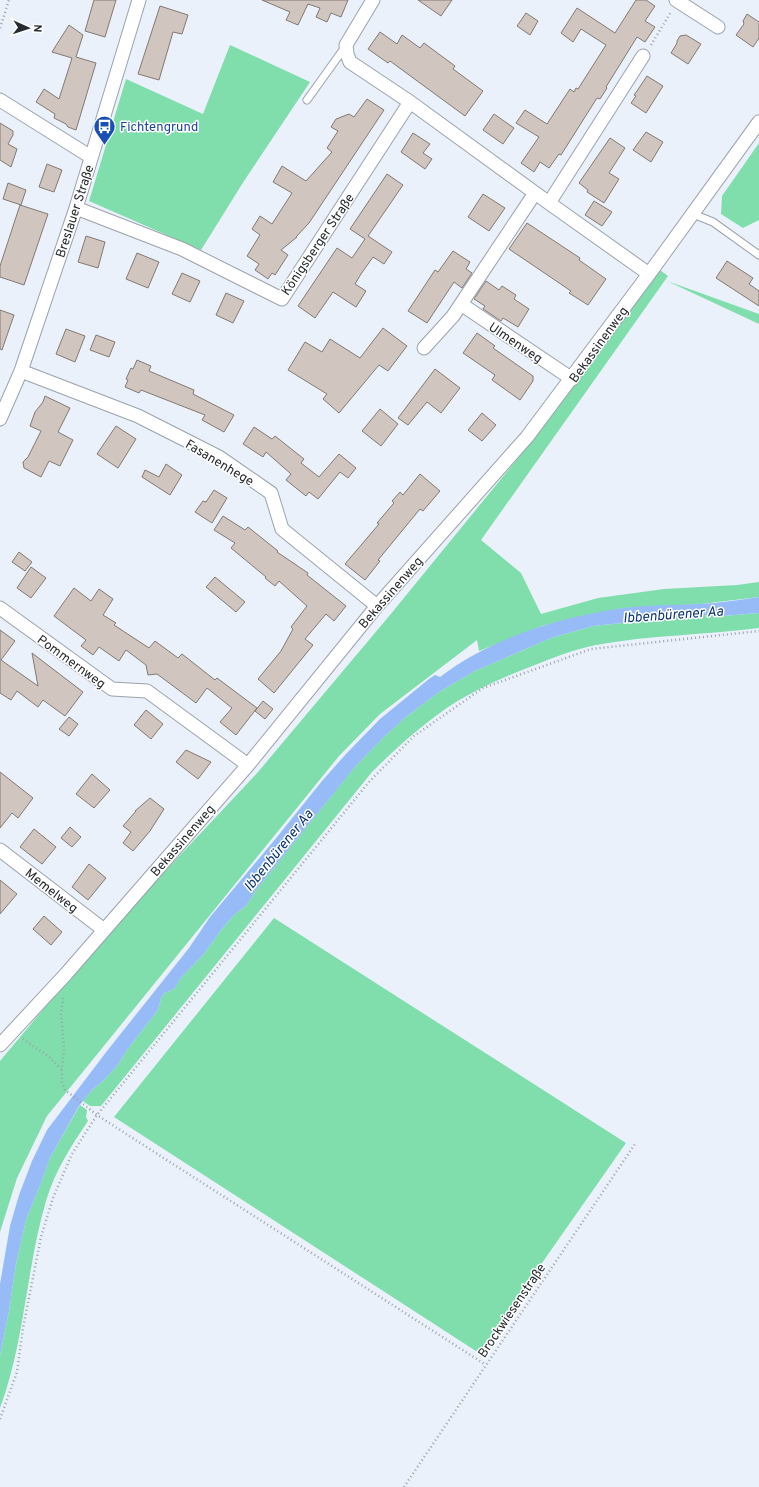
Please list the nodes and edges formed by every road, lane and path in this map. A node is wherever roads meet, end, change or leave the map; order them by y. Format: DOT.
graph roads {
  1 [pos="9,0"];
  2 [pos="139,0"];
  3 [pos="373,0"];
  4 [pos="678,0"];
  5 [pos="718,27"];
  6 [pos="0,28"];
  7 [pos="346,45"];
  8 [pos="643,56"];
  9 [pos="0,100"];
  10 [pos="307,100"];
  11 [pos="410,102"];
  12 [pos="759,122"];
  13 [pos="91,157"];
  14 [pos="535,193"];
  15 [pos="549,203"];
  16 [pos="76,208"];
  17 [pos="693,214"];
  18 [pos="759,255"];
  19 [pos="649,274"];
  20 [pos="461,304"];
  21 [pos="424,348"];
  22 [pos="21,371"];
  23 [pos="572,379"];
  24 [pos="0,419"];
  25 [pos="377,606"];
  26 [pos="0,608"];
  27 [pos="759,631"];
  28 [pos="248,765"];
  29 [pos="0,850"];
  30 [pos="104,930"];
  31 [pos="66,974"];
  32 [pos="3,1042"];
  33 [pos="62,1070"];
  34 [pos="97,1115"];
  35 [pos="635,1144"];
  36 [pos="486,1366"];
  37 [pos="0,1420"];
  38 [pos="404,1487"];
  1 -- 6 [label="path"];
  2 -- 13 [label="street, Breslauer Straße"];
  3 -- 7 [label="street"];
  4 -- 5 [label="street"];
  4 -- 8 [label="path"];
  7 -- 10 [label="lane"];
  7 -- 11 [label="street"];
  8 -- 15 [label="street"];
  9 -- 13 [label="street"];
  11 -- 14 [label="street"];
  11 -- 16 [label="street, Königsberger Straße"];
  12 -- 17 [label="street, Bekassinenweg"];
  13 -- 16 [label="street, Breslauer Straße"];
  14 -- 15 [label="street"];
  14 -- 20 [label="street"];
  15 -- 19 [label="street"];
  16 -- 22 [label="street, Breslauer Straße"];
  17 -- 18 [label="lane"];
  17 -- 19 [label="street, Bekassinenweg"];
  19 -- 23 [label="street, Bekassinenweg"];
  20 -- 21 [label="street"];
  20 -- 23 [label="street, Ulmenweg"];
  22 -- 24 [label="street, Breslauer Straße"];
  22 -- 25 [label="street, Fasanenhege"];
  23 -- 25 [label="street, Bekassinenweg"];
  25 -- 28 [label="street, Bekassinenweg"];
  26 -- 28 [label="street, Pommernweg"];
  27 -- 34 [label="path"];
  28 -- 30 [label="street, Bekassinenweg"];
  29 -- 30 [label="street, Memelweg"];
  30 -- 31 [label="street, Bekassinenweg"];
  31 -- 32 [label="street, Bekassinenweg"];
  31 -- 33 [label="path"];
  32 -- 33 [label="path"];
  33 -- 34 [label="path"];
  34 -- 36 [label="path"];
  34 -- 37 [label="path"];
  35 -- 36 [label="path, Brockwiesenstraße"];
  36 -- 38 [label="path, Brockwiesenstraße"];
}
